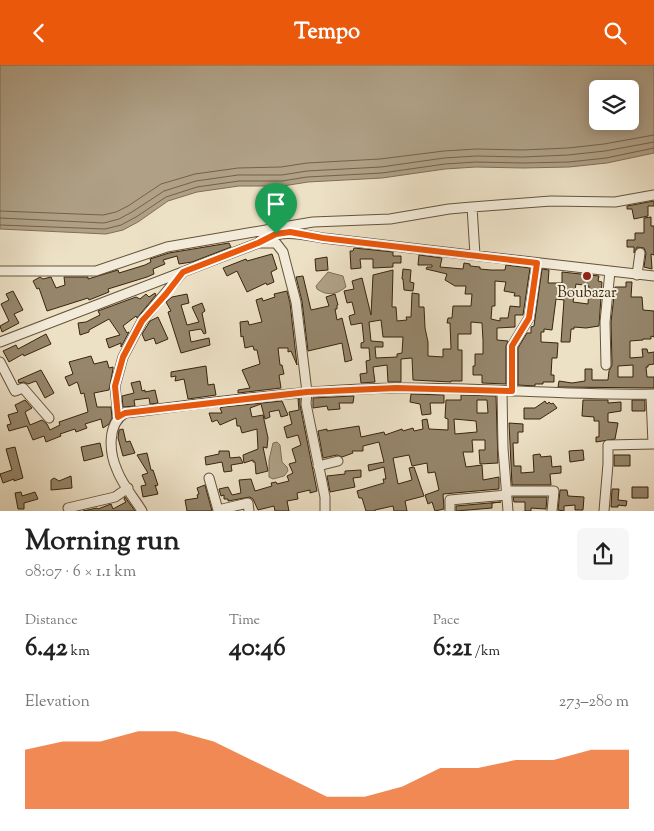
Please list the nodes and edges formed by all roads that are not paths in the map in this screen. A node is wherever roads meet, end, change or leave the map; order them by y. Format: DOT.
graph roads {
  1 [pos="654,195"];
  2 [pos="472,207"];
  3 [pos="258,243"];
  4 [pos="640,253"];
  5 [pos="475,255"];
  6 [pos="537,263"];
  7 [pos="0,271"];
  8 [pos="610,271"];
  9 [pos="183,272"];
  10 [pos="638,275"];
  11 [pos="654,276"];
  12 [pos="0,343"];
  13 [pos="0,363"];
  14 [pos="606,365"];
  15 [pos="507,391"];
  16 [pos="307,392"];
  17 [pos="653,395"];
  18 [pos="118,417"];
  19 [pos="49,418"];
  20 [pos="338,461"];
  21 [pos="318,466"];
  22 [pos="209,478"];
  23 [pos="128,488"];
  24 [pos="507,493"];
  25 [pos="68,508"];
  26 [pos="142,511"];
  27 [pos="249,511"];
  28 [pos="325,511"];
  29 [pos="450,511"];
  30 [pos="508,511"];
  31 [pos="552,511"];
  32 [pos="604,511"];
  1 -- 2 [label="street"];
  2 -- 5 [label="street"];
  2 -- 7 [label="street"];
  3 -- 5 [label="street"];
  3 -- 9 [label="street"];
  3 -- 16 [label="street"];
  4 -- 10 [label="street"];
  5 -- 6 [label="street"];
  6 -- 8 [label="street"];
  6 -- 15 [label="street"];
  8 -- 10 [label="street"];
  8 -- 14 [label="street"];
  9 -- 12 [label="street"];
  9 -- 18 [label="street"];
  10 -- 11 [label="street"];
  13 -- 19 [label="street"];
  15 -- 16 [label="street"];
  15 -- 17 [label="street"];
  15 -- 24 [label="street"];
  16 -- 18 [label="street"];
  16 -- 21 [label="street"];
  17 -- 32 [label="street"];
  18 -- 23 [label="street"];
  20 -- 21 [label="street"];
  21 -- 28 [label="street"];
  22 -- 27 [label="street"];
  23 -- 25 [label="street"];
  23 -- 26 [label="street"];
  24 -- 29 [label="street"];
  24 -- 30 [label="street"];
  24 -- 31 [label="street"];
}
